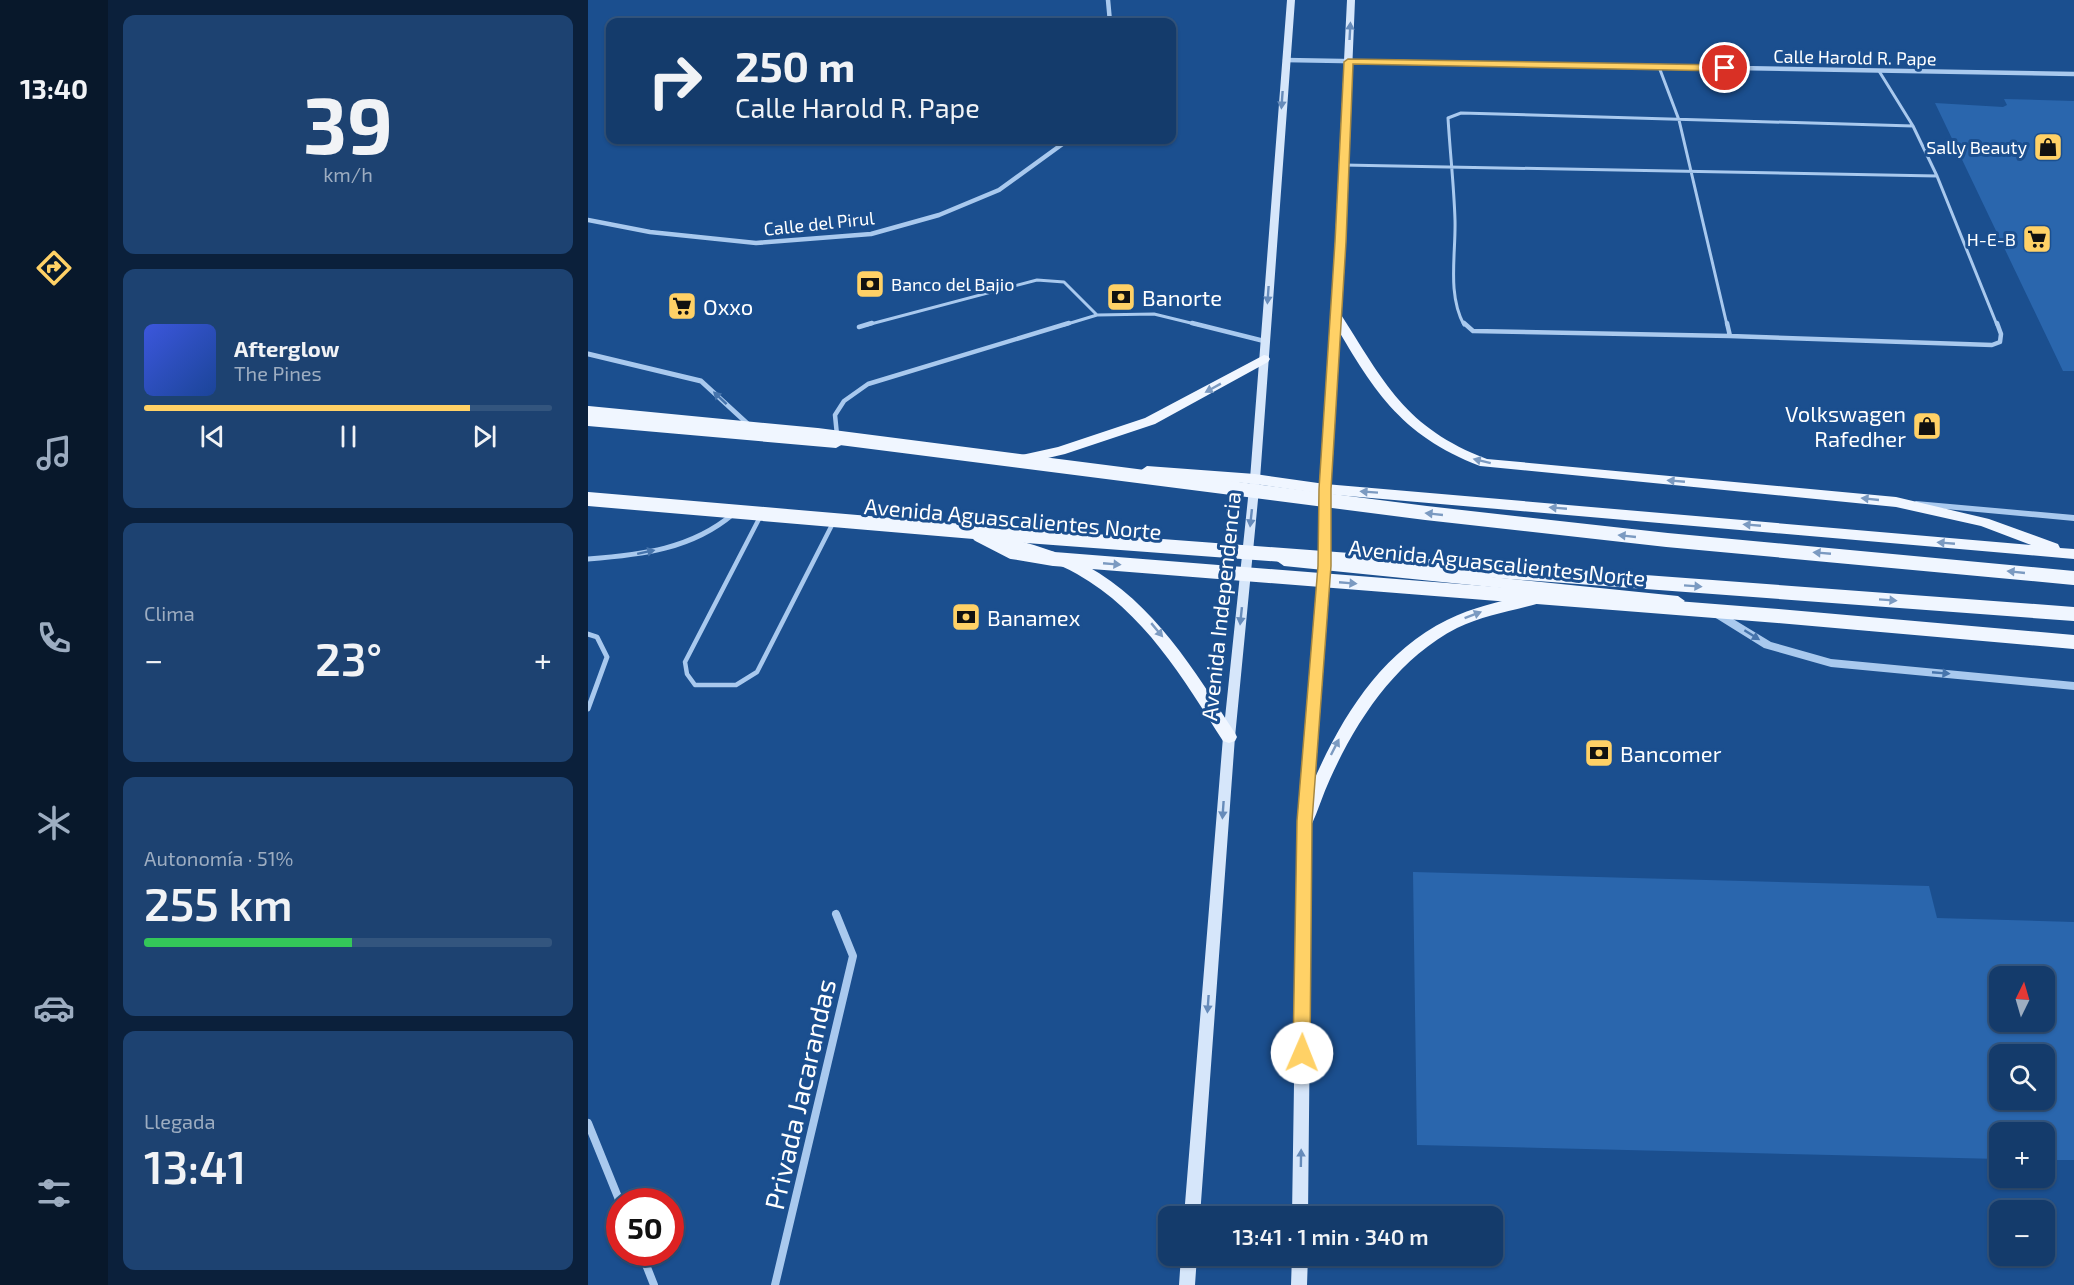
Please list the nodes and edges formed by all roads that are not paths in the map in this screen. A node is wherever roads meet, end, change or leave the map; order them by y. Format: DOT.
graph roads {
  1 [pos="1108,0"];
  2 [pos="1291,0"];
  3 [pos="1351,0"];
  4 [pos="1111,18"];
  5 [pos="1285,60"];
  6 [pos="1348,62"];
  7 [pos="1659,67"];
  8 [pos="1879,72"];
  9 [pos="2074,74"];
  10 [pos="1679,120"];
  11 [pos="1913,126"];
  12 [pos="1062,144"];
  13 [pos="1344,165"];
  14 [pos="1451,165"];
  15 [pos="1689,170"];
  16 [pos="1937,176"];
  17 [pos="588,219"];
  18 [pos="1097,315"];
  19 [pos="1336,316"];
  20 [pos="859,327"];
  21 [pos="1730,336"];
  22 [pos="1264,341"];
  23 [pos="588,354"];
  24 [pos="1264,359"];
  25 [pos="588,413"];
  26 [pos="588,422"];
  27 [pos="763,438"];
  28 [pos="838,444"];
  29 [pos="1011,462"];
  30 [pos="1255,479"];
  31 [pos="1325,489"];
  32 [pos="588,497"];
  33 [pos="1896,502"];
  34 [pos="737,511"];
  35 [pos="762,514"];
  36 [pos="2074,518"];
  37 [pos="833,524"];
  38 [pos="974,532"];
  39 [pos="1000,540"];
  40 [pos="2071,554"];
  41 [pos="1247,557"];
  42 [pos="588,559"];
  43 [pos="1324,566"];
  44 [pos="2074,578"];
  45 [pos="1611,595"];
  46 [pos="1702,604"];
  47 [pos="2074,614"];
  48 [pos="588,634"];
  49 [pos="2074,642"];
  50 [pos="2074,686"];
  51 [pos="588,709"];
  52 [pos="1229,737"];
  53 [pos="1305,821"];
  54 [pos="836,914"];
  55 [pos="588,1123"];
  56 [pos="614,1188"];
  57 [pos="1193,1206"];
  58 [pos="1300,1206"];
  59 [pos="647,1266"];
  60 [pos="1188,1266"];
  61 [pos="1300,1266"];
  62 [pos="654,1285"];
  63 [pos="775,1285"];
  64 [pos="1186,1285"];
  65 [pos="1299,1285"];
  1 -- 4 [label="street"];
  2 -- 5 [label="main road, Avenida Independencia"];
  6 -- 3 [label="main road, one-way"];
  5 -- 6 [label="street, Calle Harold R. Pape"];
  5 -- 22 [label="main road, Avenida Independencia, one-way"];
  6 -- 7 [label="street, Calle Harold R. Pape"];
  6 -- 13 [label="main road"];
  7 -- 8 [label="street, Calle Harold R. Pape"];
  7 -- 10 [label="lane"];
  8 -- 9 [label="street, Calle Harold R. Pape"];
  8 -- 11 [label="lane"];
  10 -- 11 [label="lane"];
  10 -- 14 [label="lane"];
  10 -- 15 [label="lane"];
  11 -- 16 [label="lane"];
  12 -- 17 [label="street, Calle del Pirul"];
  13 -- 14 [label="lane"];
  13 -- 19 [label="main road"];
  14 -- 15 [label="lane"];
  14 -- 21 [label="lane"];
  15 -- 16 [label="lane"];
  15 -- 21 [label="lane"];
  16 -- 21 [label="lane"];
  18 -- 20 [label="lane"];
  18 -- 22 [label="lane"];
  18 -- 28 [label="lane"];
  19 -- 31 [label="main road"];
  33 -- 19 [label="main road, one-way"];
  22 -- 24 [label="main road, Avenida Independencia"];
  27 -- 23 [label="street, one-way"];
  24 -- 29 [label="main road, one-way"];
  24 -- 30 [label="main road, Avenida Independencia"];
  44 -- 25 [label="main road, one-way, bridge"];
  26 -- 27 [label="main road"];
  27 -- 28 [label="main road"];
  28 -- 29 [label="main road"];
  29 -- 30 [label="main road"];
  30 -- 31 [label="main road"];
  30 -- 41 [label="main road, Avenida Independencia, one-way"];
  40 -- 31 [label="main road, one-way"];
  31 -- 43 [label="main road"];
  32 -- 34 [label="main road, Avenida Aguascalientes Norte"];
  32 -- 38 [label="main road, bridge"];
  33 -- 36 [label="street"];
  33 -- 40 [label="main road"];
  34 -- 35 [label="main road, Avenida Aguascalientes Norte"];
  42 -- 34 [label="street, one-way"];
  35 -- 37 [label="main road, Avenida Aguascalientes Norte"];
  35 -- 37 [label="lane"];
  37 -- 39 [label="main road, Avenida Aguascalientes Norte"];
  38 -- 47 [label="main road, one-way, bridge"];
  38 -- 49 [label="main road, one-way, bridge"];
  39 -- 41 [label="main road, Avenida Aguascalientes Norte"];
  39 -- 52 [label="main road, one-way"];
  41 -- 43 [label="main road, Avenida Aguascalientes Norte"];
  41 -- 52 [label="main road, Avenida Independencia, one-way"];
  43 -- 45 [label="main road, Avenida Aguascalientes Norte"];
  43 -- 53 [label="main road"];
  45 -- 46 [label="main road, Avenida Aguascalientes Norte"];
  53 -- 45 [label="main road, one-way"];
  46 -- 49 [label="main road, Avenida Aguascalientes Norte"];
  46 -- 50 [label="street, one-way"];
  48 -- 51 [label="street"];
  52 -- 57 [label="main road, Avenida Independencia, one-way"];
  58 -- 53 [label="main road, one-way"];
  54 -- 63 [label="street, Privada Jacarandas"];
  55 -- 56 [label="street"];
  59 -- 62 [label="street"];
  60 -- 64 [label="main road"];
  61 -- 65 [label="main road"];
}
